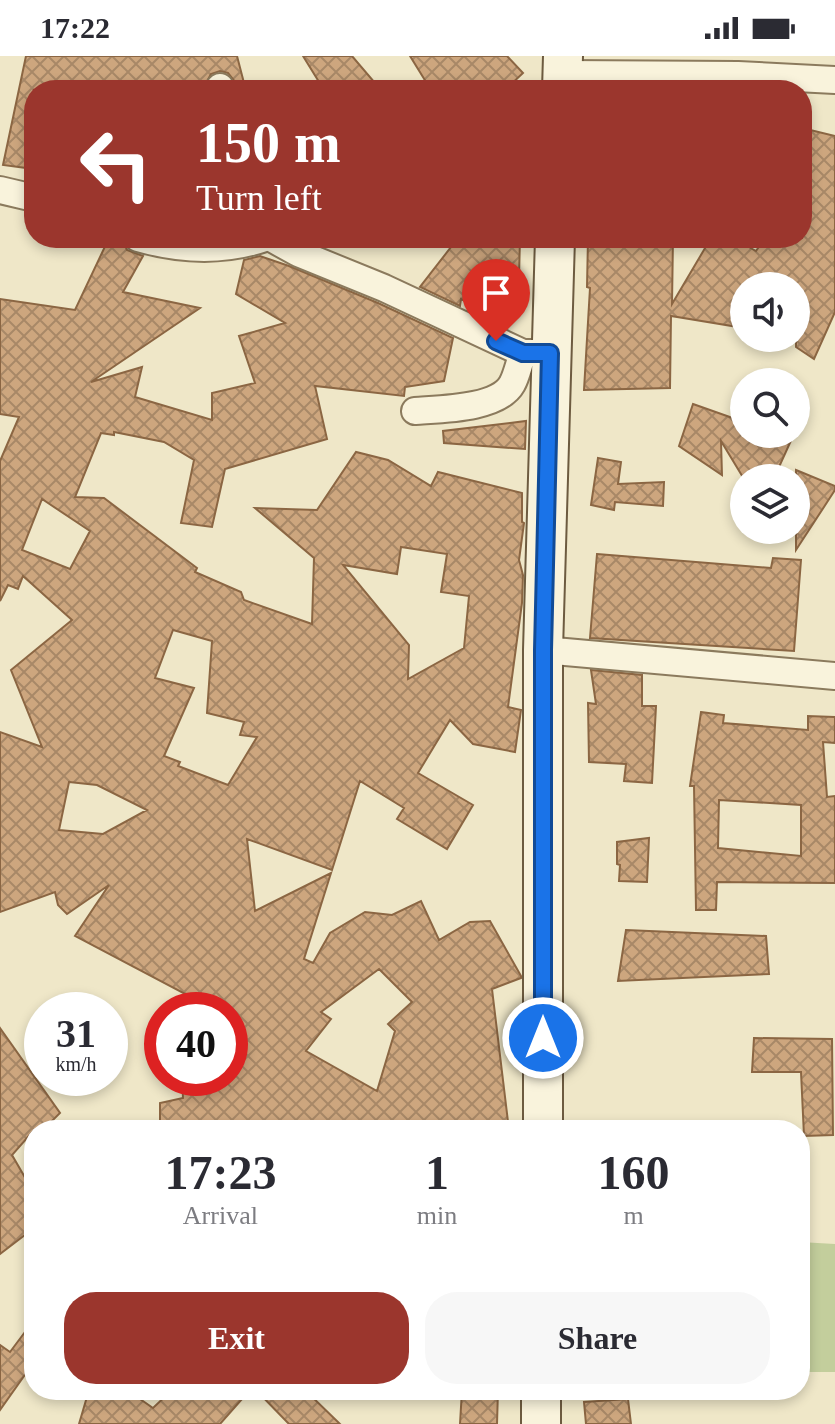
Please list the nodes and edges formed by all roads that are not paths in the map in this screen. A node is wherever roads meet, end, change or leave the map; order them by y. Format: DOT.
graph roads {
  1 [pos="739,66"];
  2 [pos="563,73"];
  3 [pos="835,80"];
  4 [pos="0,190"];
  5 [pos="24,196"];
  6 [pos="288,248"];
  7 [pos="553,248"];
  8 [pos="536,353"];
  9 [pos="415,411"];
  10 [pos="543,650"];
  11 [pos="835,676"];
  12 [pos="543,1120"];
  13 [pos="541,1400"];
  14 [pos="541,1424"];
  1 -- 2 [label="street"];
  1 -- 3 [label="street"];
  4 -- 5 [label="street"];
  6 -- 8 [label="street"];
  7 -- 8 [label="street"];
  8 -- 9 [label="street"];
  8 -- 10 [label="street"];
  10 -- 11 [label="street"];
  10 -- 12 [label="street"];
  13 -- 14 [label="street"];
}
